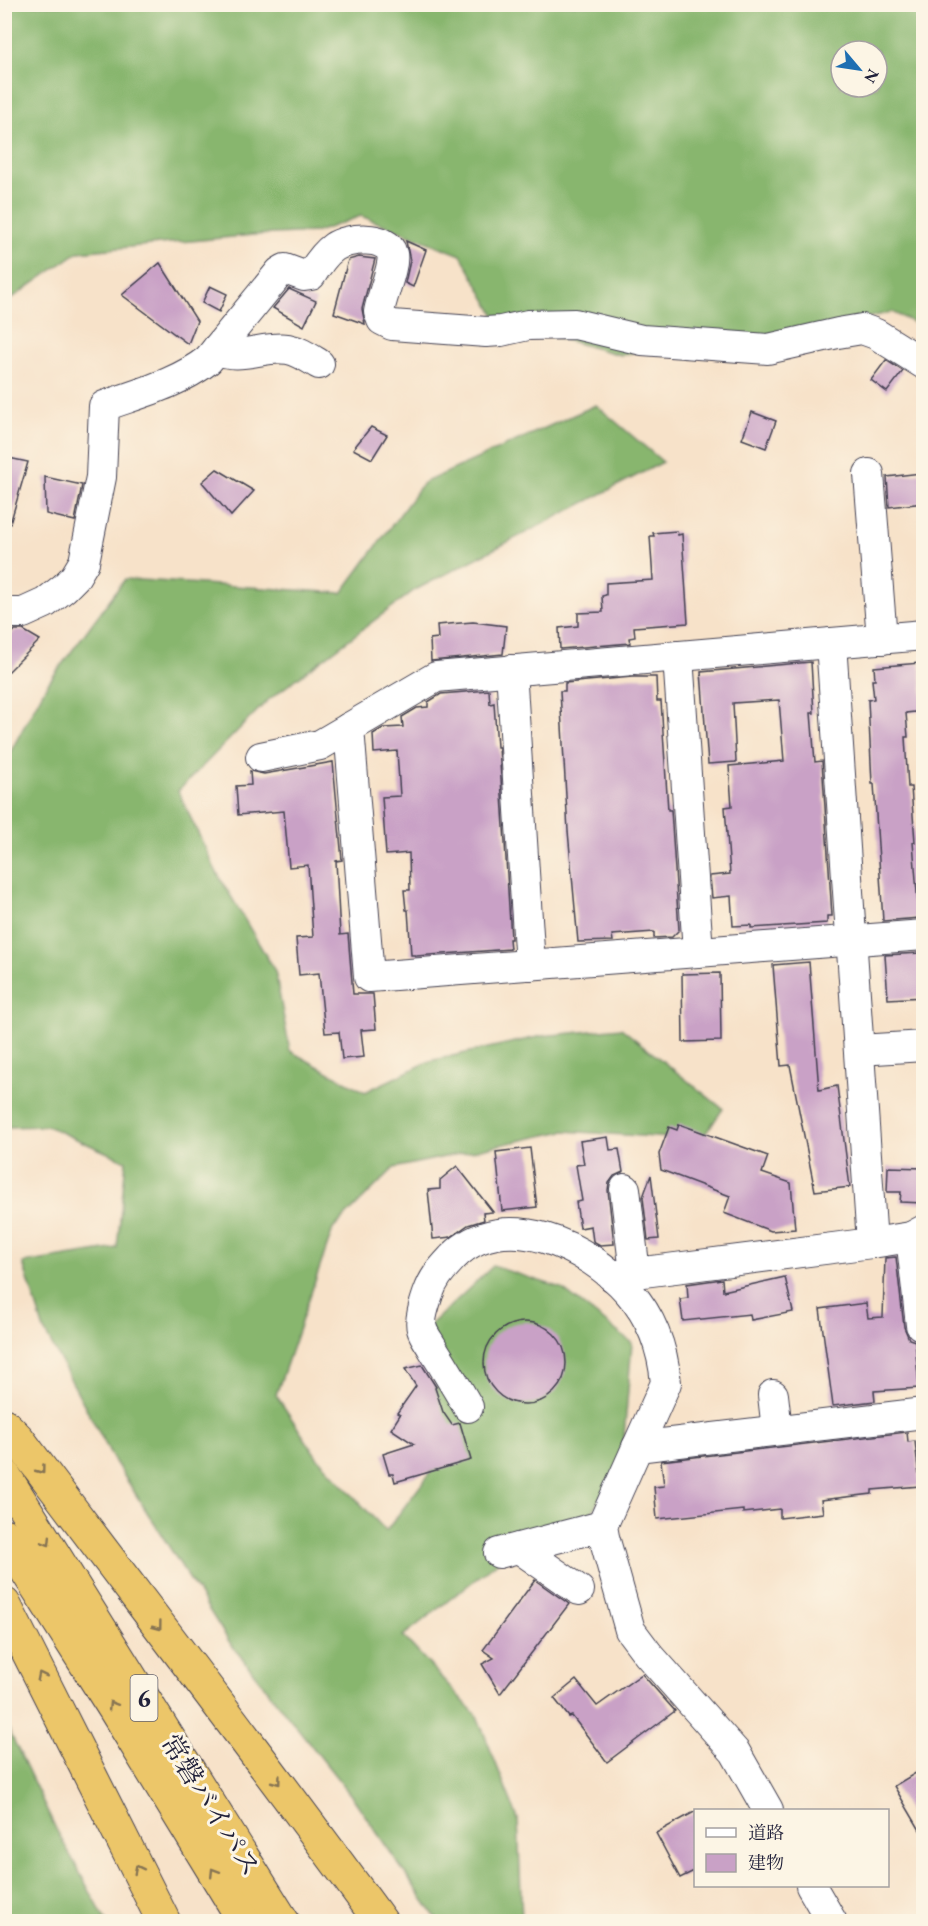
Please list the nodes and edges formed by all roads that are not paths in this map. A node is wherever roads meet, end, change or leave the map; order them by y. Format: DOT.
graph roads {
  1 [pos="217,349"];
  2 [pos="319,364"];
  3 [pos="924,364"];
  4 [pos="869,474"];
  5 [pos="4,613"];
  6 [pos="924,635"];
  7 [pos="882,639"];
  8 [pos="831,643"];
  9 [pos="678,656"];
  10 [pos="512,670"];
  11 [pos="349,728"];
  12 [pos="261,757"];
  13 [pos="924,935"];
  14 [pos="852,940"];
  15 [pos="698,952"];
  16 [pos="530,965"];
  17 [pos="924,1046"];
  18 [pos="859,1050"];
  19 [pos="625,1189"];
  20 [pos="917,1234"];
  21 [pos="872,1243"];
  22 [pos="624,1274"];
  23 [pos="924,1324"];
  24 [pos="773,1395"];
  25 [pos="468,1407"];
  26 [pos="924,1413"];
  27 [pos="4,1425"];
  28 [pos="777,1430"];
  29 [pos="637,1446"];
  30 [pos="4,1475"];
  31 [pos="602,1526"];
  32 [pos="4,1535"];
  33 [pos="579,1590"];
  34 [pos="4,1604"];
  35 [pos="767,1809"];
  36 [pos="812,1887"];
  37 [pos="164,1922"];
  38 [pos="245,1922"];
  39 [pos="283,1922"];
  40 [pos="381,1922"];
  41 [pos="832,1922"];
  1 -- 2 [label="street"];
  1 -- 3 [label="street"];
  1 -- 5 [label="street"];
  4 -- 7 [label="street"];
  6 -- 7 [label="street"];
  7 -- 8 [label="street"];
  8 -- 9 [label="street"];
  8 -- 14 [label="street"];
  9 -- 10 [label="street"];
  9 -- 15 [label="street"];
  10 -- 11 [label="street"];
  10 -- 16 [label="street"];
  11 -- 12 [label="street"];
  11 -- 16 [label="street"];
  13 -- 14 [label="street"];
  14 -- 15 [label="street"];
  14 -- 18 [label="street"];
  15 -- 16 [label="street"];
  17 -- 18 [label="street"];
  18 -- 21 [label="street"];
  19 -- 22 [label="street"];
  20 -- 21 [label="street"];
  20 -- 23 [label="street"];
  21 -- 22 [label="street"];
  22 -- 25 [label="street"];
  22 -- 29 [label="street"];
  24 -- 28 [label="street"];
  26 -- 28 [label="street"];
  27 -- 40 [label="highway, one-way"];
  28 -- 29 [label="street"];
  29 -- 31 [label="street"];
  30 -- 39 [label="highway, 常磐バイパス / 6, one-way"];
  31 -- 33 [label="street"];
  31 -- 35 [label="street"];
  38 -- 32 [label="highway, 常磐バイパス / 6, one-way"];
  37 -- 34 [label="highway, one-way"];
  36 -- 41 [label="street"];
}
